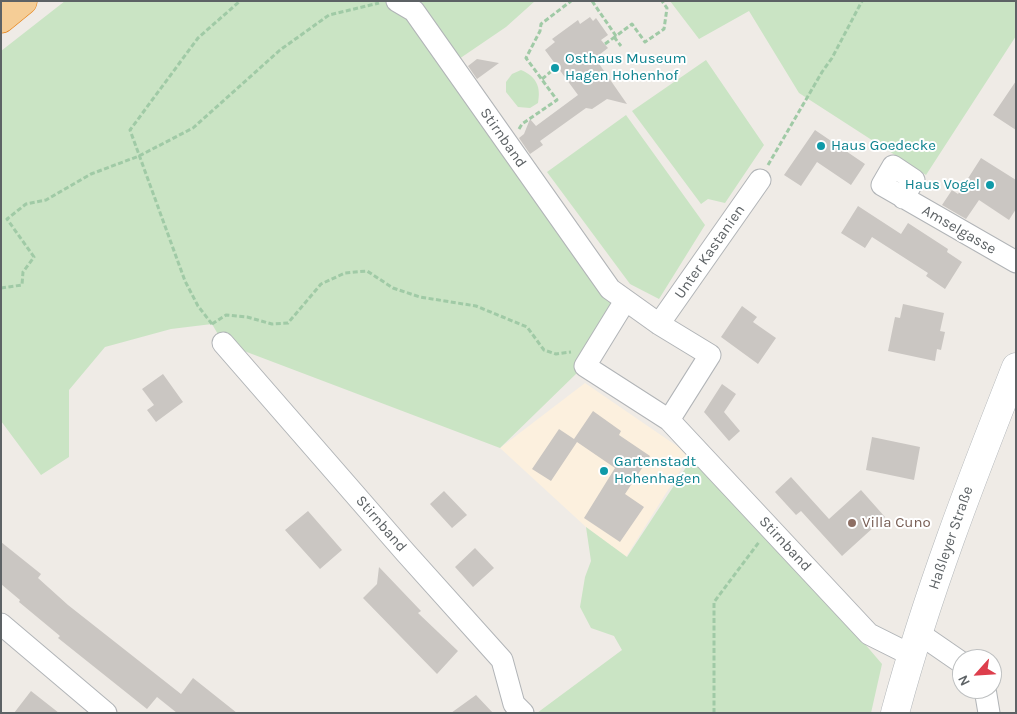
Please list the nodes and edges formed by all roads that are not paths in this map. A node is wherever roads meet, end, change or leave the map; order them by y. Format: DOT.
graph roads {
  1 [pos="23,1"];
  2 [pos="397,1"];
  3 [pos="1,19"];
  4 [pos="760,180"];
  5 [pos="903,198"];
  6 [pos="1016,262"];
  7 [pos="625,301"];
  8 [pos="659,324"];
  9 [pos="220,337"];
  10 [pos="1016,367"];
  11 [pos="669,420"];
  12 [pos="1,624"];
  13 [pos="914,644"];
  14 [pos="952,659"];
  15 [pos="987,699"];
  16 [pos="106,713"];
  17 [pos="524,713"];
  18 [pos="895,713"];
  19 [pos="989,713"];
  1 -- 3 [label="highway"];
  2 -- 7 [label="street, Stirnband"];
  4 -- 8 [label="street, Unter Kastanien"];
  5 -- 6 [label="street, Amselgasse"];
  7 -- 8 [label="street, Stirnband"];
  7 -- 11 [label="street, Stirnband"];
  8 -- 11 [label="street, Stirnband"];
  9 -- 17 [label="street, Stirnband"];
  10 -- 13 [label="main road, Haßleyer Straße"];
  11 -- 13 [label="street, Stirnband"];
  12 -- 16 [label="street"];
  13 -- 14 [label="street, Stirnband"];
  13 -- 18 [label="main road, Haßleyer Straße"];
  15 -- 19 [label="street"];
}
